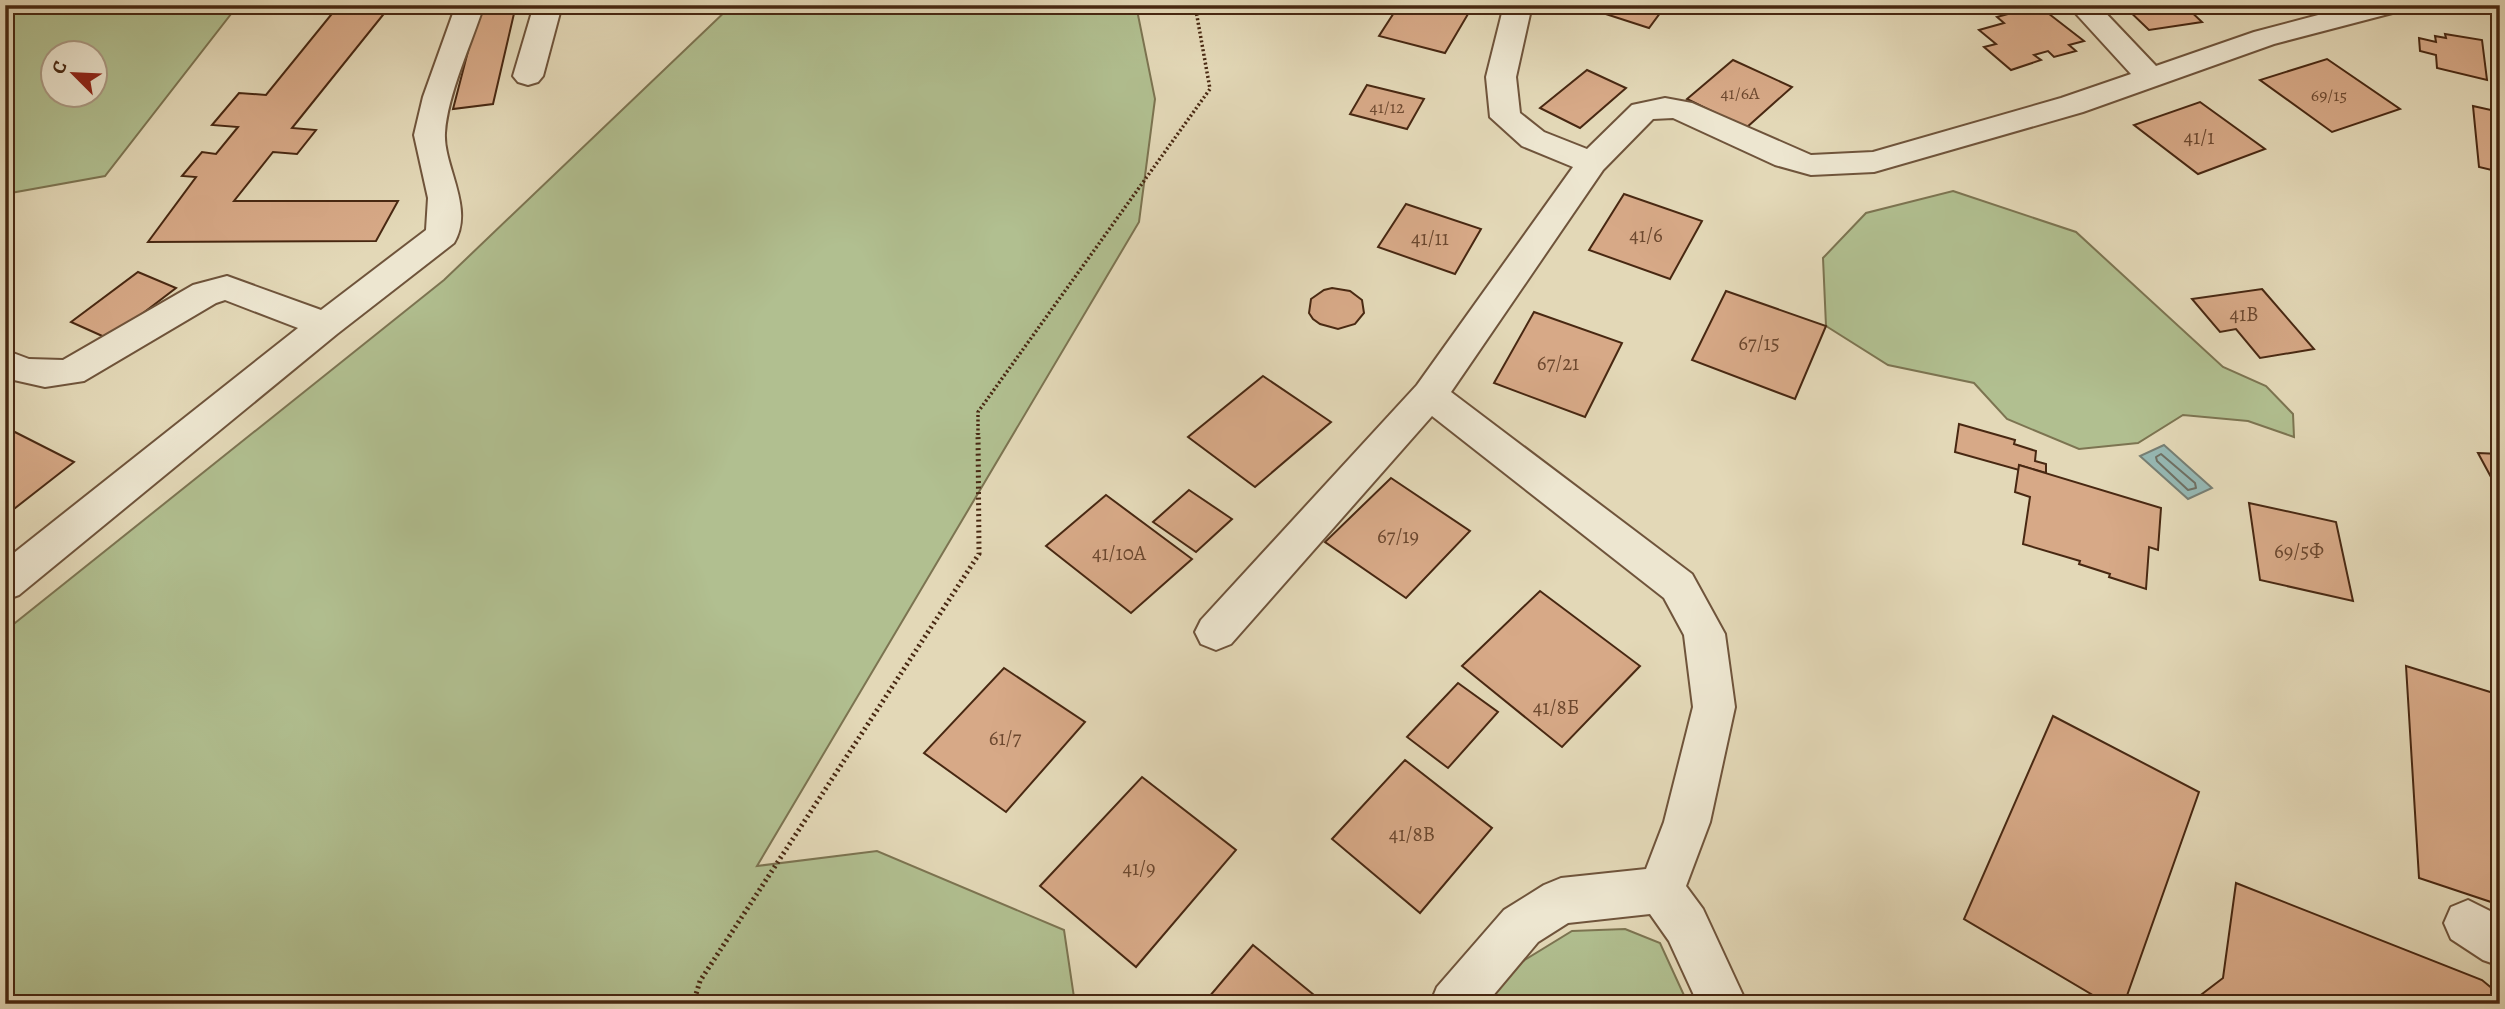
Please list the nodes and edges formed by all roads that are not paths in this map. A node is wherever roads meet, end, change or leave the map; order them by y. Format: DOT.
graph roads {
  1 [pos="470,5"];
  2 [pos="548,5"];
  3 [pos="1518,5"];
  4 [pos="2082,5"];
  5 [pos="2390,5"];
  6 [pos="528,76"];
  7 [pos="2150,77"];
  8 [pos="1592,163"];
  9 [pos="325,325"];
  10 [pos="5,363"];
  11 [pos="1430,395"];
  12 [pos="5,583"];
  13 [pos="1216,632"];
  14 [pos="1661,890"];
  15 [pos="1454,1004"];
  16 [pos="1723,1004"];
  1 -- 9 [label="street"];
  2 -- 6 [label="street"];
  3 -- 8 [label="street"];
  4 -- 7 [label="street"];
  5 -- 7 [label="street"];
  7 -- 8 [label="street"];
  8 -- 11 [label="street"];
  9 -- 10 [label="street"];
  9 -- 12 [label="street"];
  11 -- 13 [label="street"];
  11 -- 14 [label="street"];
  14 -- 15 [label="street"];
  14 -- 16 [label="street"];
}
